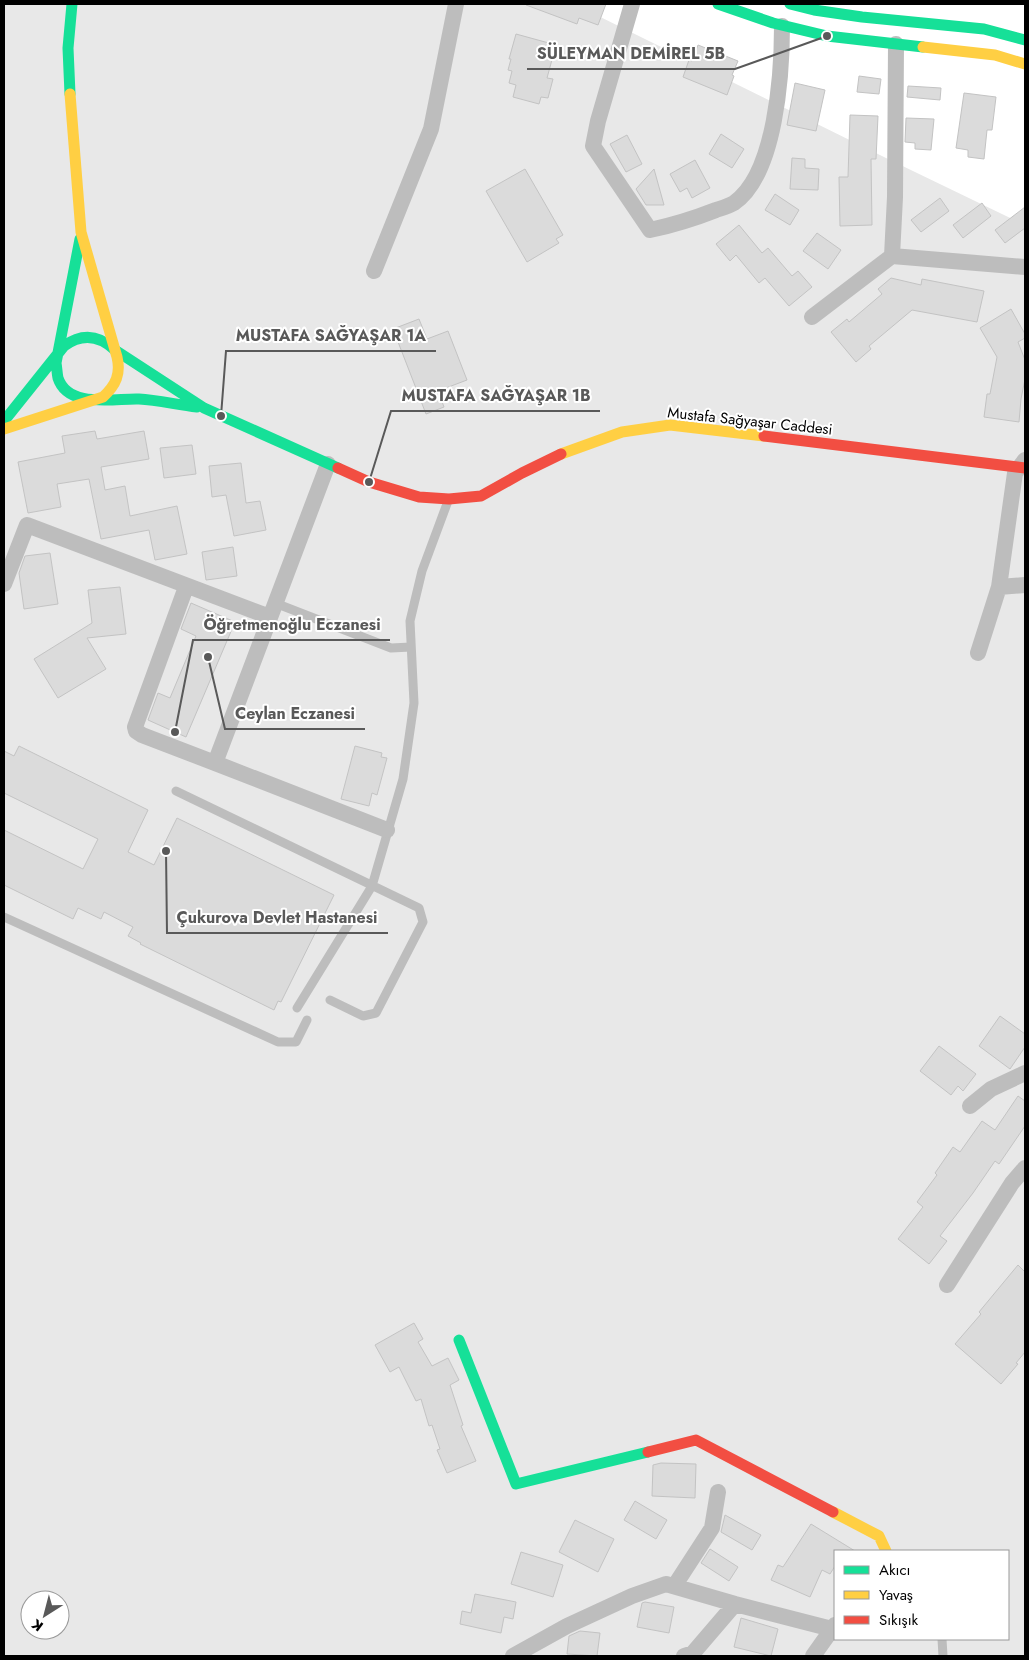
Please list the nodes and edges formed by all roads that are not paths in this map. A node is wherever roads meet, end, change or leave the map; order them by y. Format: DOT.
graph roads {
  1 [pos="72,4"];
  2 [pos="456,4"];
  3 [pos="632,4"];
  4 [pos="718,4"];
  5 [pos="790,4"];
  6 [pos="846,9"];
  7 [pos="782,26"];
  8 [pos="1025,40"];
  9 [pos="896,44"];
  10 [pos="1025,64"];
  11 [pos="81,232"];
  12 [pos="892,256"];
  13 [pos="1025,267"];
  14 [pos="374,270"];
  15 [pos="812,316"];
  16 [pos="115,350"];
  17 [pos="59,354"];
  18 [pos="93,400"];
  19 [pos="204,408"];
  20 [pos="4,421"];
  21 [pos="4,429"];
  22 [pos="328,464"];
  23 [pos="1024,465"];
  24 [pos="449,499"];
  25 [pos="4,584"];
  26 [pos="186,586"];
  27 [pos="1025,586"];
  28 [pos="999,587"];
  29 [pos="273,610"];
  30 [pos="411,647"];
  31 [pos="978,653"];
  32 [pos="215,763"];
  33 [pos="176,791"];
  34 [pos="387,830"];
  35 [pos="372,886"];
  36 [pos="4,917"];
  37 [pos="330,1000"];
  38 [pos="297,1008"];
  39 [pos="307,1020"];
  40 [pos="1025,1073"];
  41 [pos="970,1106"];
  42 [pos="1025,1168"];
  43 [pos="947,1285"];
  44 [pos="459,1340"];
  45 [pos="718,1492"];
  46 [pos="886,1550"];
  47 [pos="675,1585"];
  48 [pos="736,1604"];
  49 [pos="834,1627"];
  50 [pos="942,1640"];
  51 [pos="513,1656"];
  52 [pos="684,1656"];
  53 [pos="813,1656"];
  54 [pos="943,1656"];
  1 -- 11 [label="street"];
  2 -- 14 [label="street"];
  3 -- 7 [label="street"];
  4 -- 7 [label="street"];
  5 -- 6 [label="street"];
  6 -- 8 [label="street"];
  7 -- 9 [label="street"];
  9 -- 10 [label="street"];
  9 -- 12 [label="street"];
  11 -- 16 [label="street"];
  11 -- 17 [label="street"];
  12 -- 13 [label="street"];
  12 -- 15 [label="street"];
  16 -- 17 [label="street"];
  16 -- 18 [label="street"];
  16 -- 19 [label="street"];
  17 -- 18 [label="street"];
  17 -- 20 [label="street"];
  18 -- 19 [label="street"];
  18 -- 21 [label="street"];
  19 -- 22 [label="street, Mustafa Sağyaşar Caddesi"];
  22 -- 24 [label="street, Mustafa Sağyaşar Caddesi"];
  22 -- 29 [label="street"];
  23 -- 24 [label="street, Mustafa Sağyaşar Caddesi"];
  23 -- 28 [label="street"];
  24 -- 30 [label="lane"];
  25 -- 26 [label="street"];
  26 -- 29 [label="street"];
  26 -- 32 [label="street"];
  27 -- 28 [label="street"];
  28 -- 31 [label="street"];
  29 -- 30 [label="lane"];
  29 -- 32 [label="street"];
  30 -- 34 [label="lane"];
  32 -- 34 [label="street"];
  33 -- 35 [label="lane"];
  34 -- 35 [label="lane"];
  35 -- 37 [label="lane"];
  35 -- 38 [label="lane"];
  36 -- 39 [label="lane"];
  40 -- 41 [label="street"];
  42 -- 43 [label="street"];
  44 -- 46 [label="street"];
  45 -- 47 [label="street"];
  47 -- 48 [label="street"];
  47 -- 51 [label="street"];
  48 -- 49 [label="street"];
  48 -- 52 [label="street"];
  49 -- 53 [label="street"];
  50 -- 54 [label="lane"];
}
